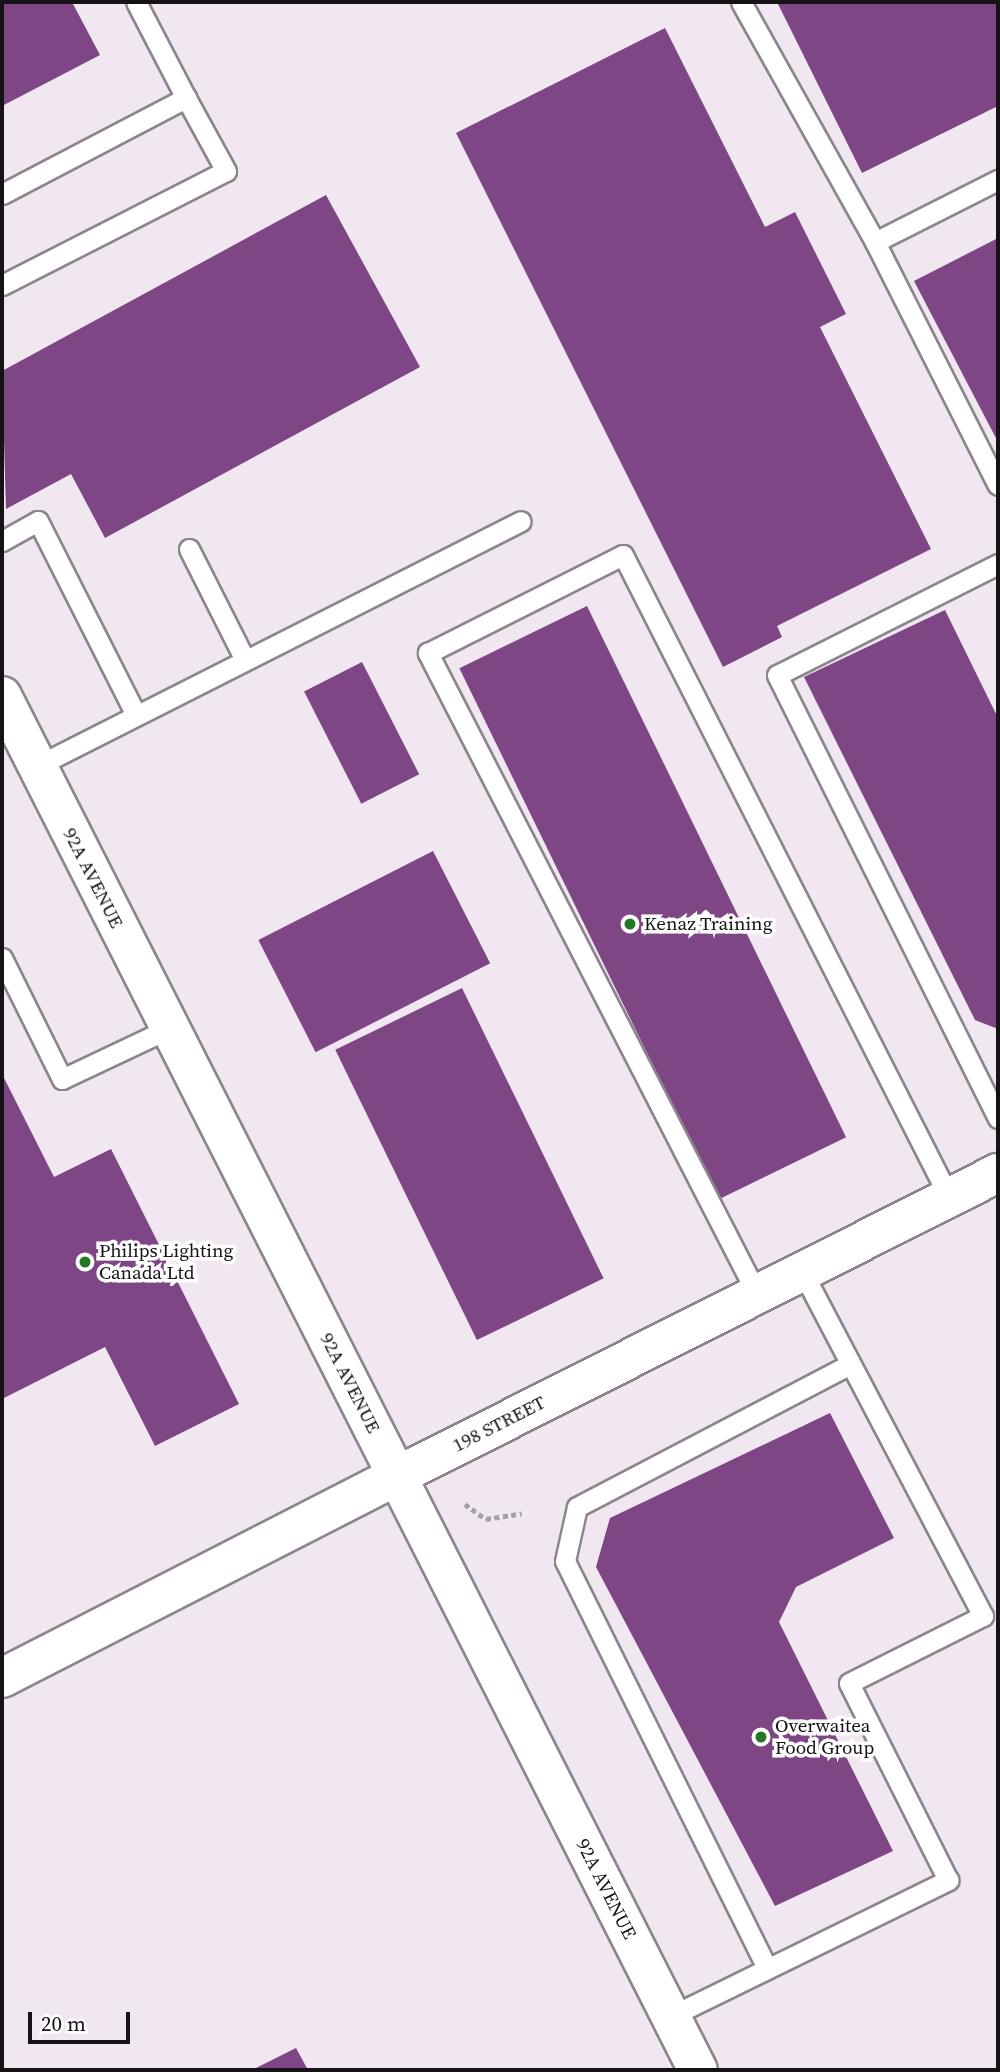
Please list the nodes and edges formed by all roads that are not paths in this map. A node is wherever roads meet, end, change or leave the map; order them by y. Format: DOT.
graph roads {
  1 [pos="136,2"];
  2 [pos="741,2"];
  3 [pos="186,99"];
  4 [pos="998,180"];
  5 [pos="2,194"];
  6 [pos="875,242"];
  7 [pos="2,285"];
  8 [pos="998,485"];
  9 [pos="521,521"];
  10 [pos="2,541"];
  11 [pos="188,549"];
  12 [pos="998,564"];
  13 [pos="244,658"];
  14 [pos="2,696"];
  15 [pos="135,713"];
  16 [pos="37,766"];
  17 [pos="2,958"];
  18 [pos="170,1028"];
  19 [pos="998,1118"];
  20 [pos="998,1172"];
  21 [pos="949,1198"];
  22 [pos="802,1271"];
  23 [pos="757,1294"];
  24 [pos="850,1364"];
  25 [pos="397,1476"];
  26 [pos="2,1678"];
  27 [pos="766,1966"];
  28 [pos="671,2016"];
  29 [pos="698,2070"];
  1 -- 3 [label="lane"];
  2 -- 6 [label="lane"];
  3 -- 5 [label="lane"];
  3 -- 7 [label="lane"];
  4 -- 6 [label="lane"];
  6 -- 8 [label="lane"];
  9 -- 13 [label="lane"];
  10 -- 15 [label="lane"];
  11 -- 13 [label="lane"];
  12 -- 19 [label="lane"];
  13 -- 15 [label="lane"];
  14 -- 16 [label="street, 92A AVENUE"];
  15 -- 16 [label="lane"];
  16 -- 18 [label="street, 92A AVENUE"];
  17 -- 18 [label="lane"];
  18 -- 25 [label="street, 92A AVENUE"];
  20 -- 21 [label="street, 198 STREET"];
  21 -- 22 [label="street, 198 STREET"];
  21 -- 23 [label="lane"];
  22 -- 23 [label="street, 198 STREET"];
  22 -- 24 [label="lane"];
  23 -- 25 [label="street, 198 STREET"];
  24 -- 27 [label="lane"];
  24 -- 27 [label="lane"];
  25 -- 26 [label="street, 198 STREET"];
  25 -- 28 [label="street, 92A AVENUE"];
  27 -- 28 [label="lane"];
  28 -- 29 [label="street, 92A AVENUE"];
}
